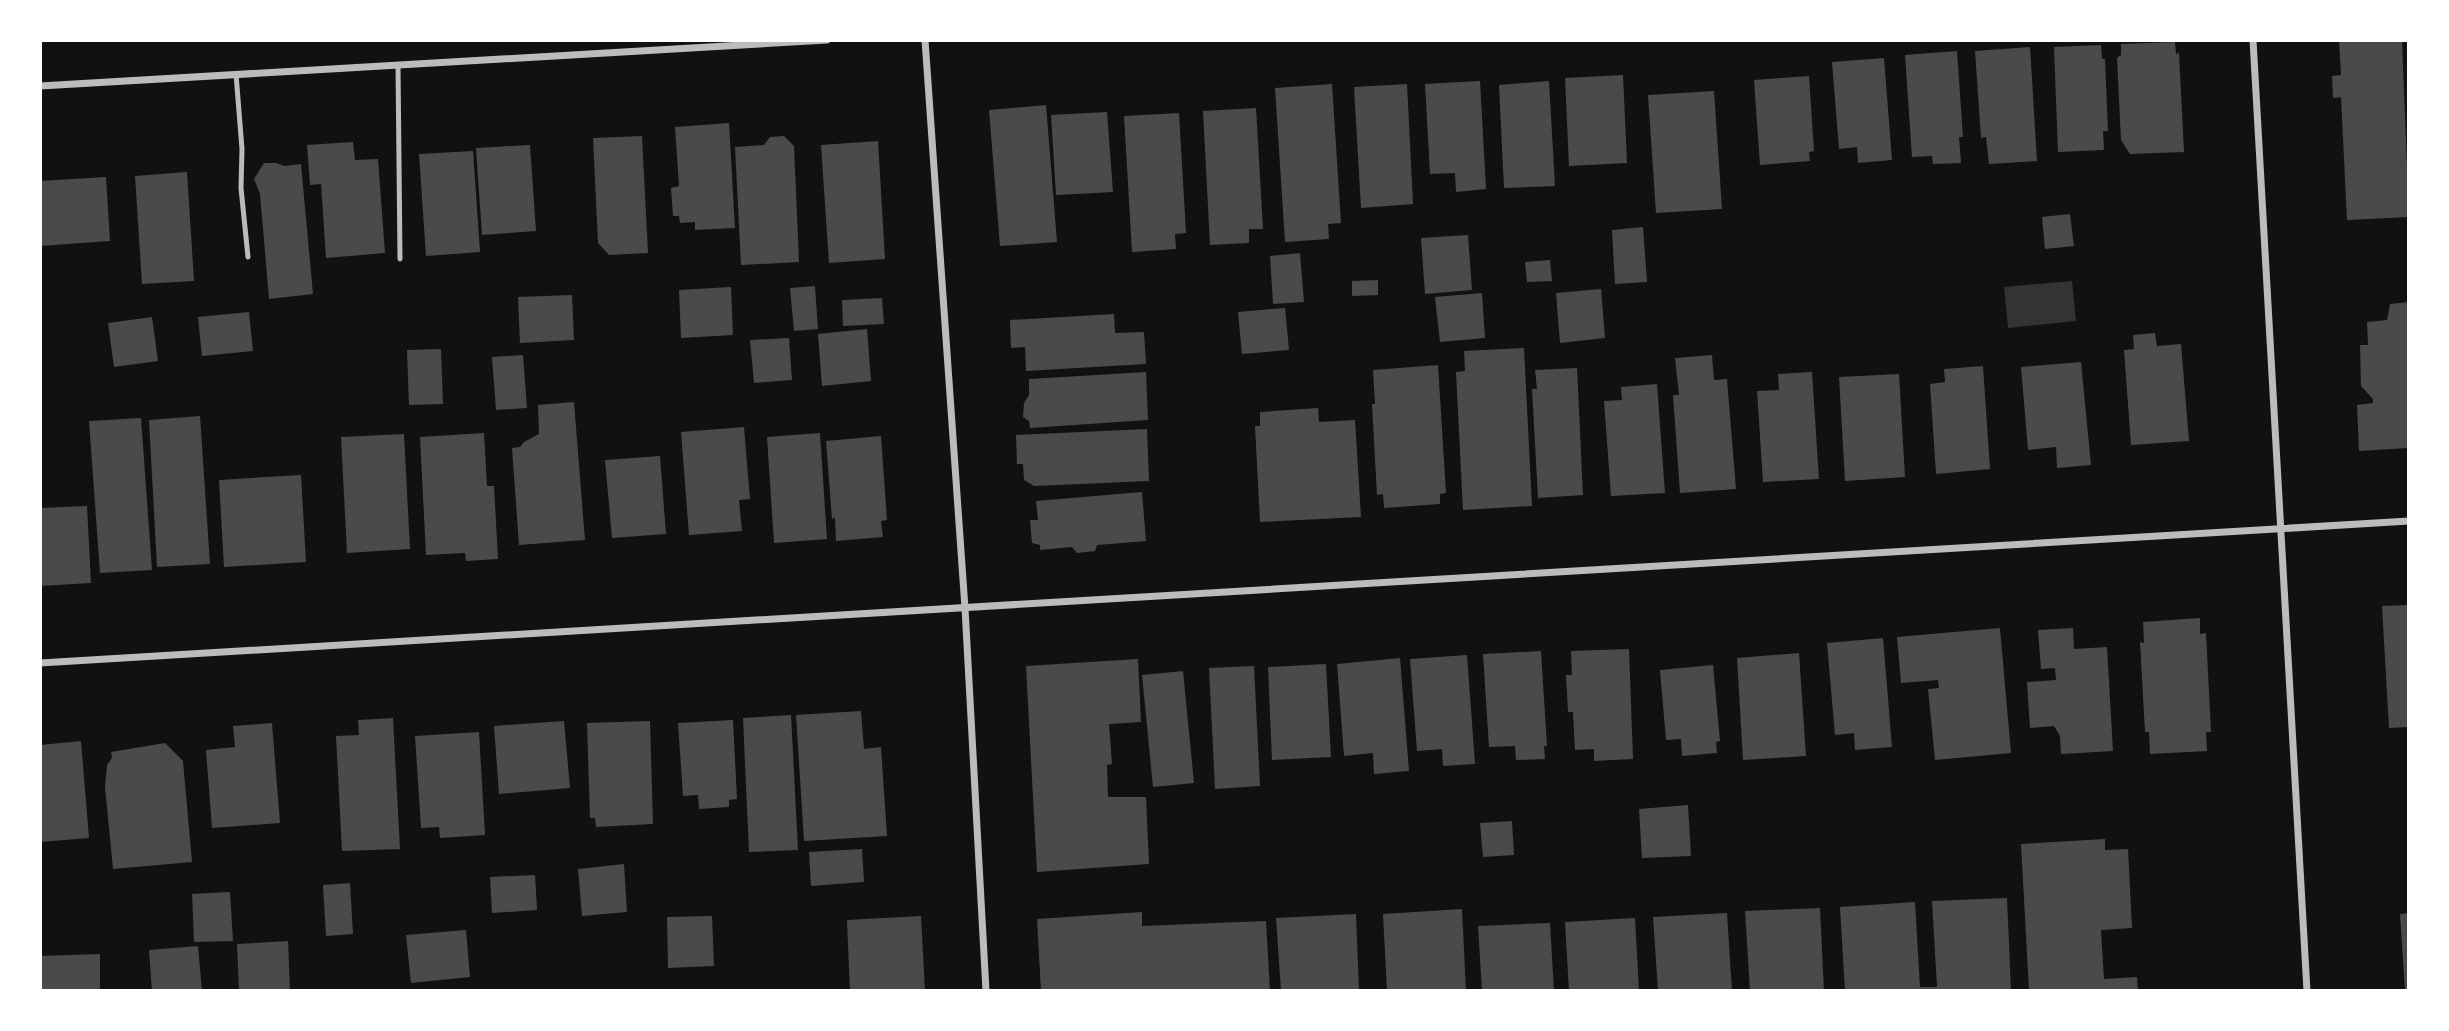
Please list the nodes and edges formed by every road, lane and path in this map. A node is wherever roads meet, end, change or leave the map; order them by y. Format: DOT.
graph roads {
  1 [pos="827,40"];
  2 [pos="925,40"];
  3 [pos="2253,40"];
  4 [pos="398,65"];
  5 [pos="236,74"];
  6 [pos="40,86"];
  7 [pos="248,257"];
  8 [pos="400,259"];
  9 [pos="2409,521"];
  10 [pos="2281,528"];
  11 [pos="965,608"];
  12 [pos="40,663"];
  13 [pos="986,991"];
  14 [pos="2307,991"];
  1 -- 4 [label="street"];
  2 -- 11 [label="street"];
  3 -- 10 [label="street"];
  4 -- 5 [label="street"];
  4 -- 8 [label="lane"];
  5 -- 6 [label="street"];
  5 -- 7 [label="lane"];
  9 -- 10 [label="street"];
  10 -- 11 [label="street"];
  10 -- 14 [label="street"];
  11 -- 12 [label="street"];
  11 -- 13 [label="street"];
}
